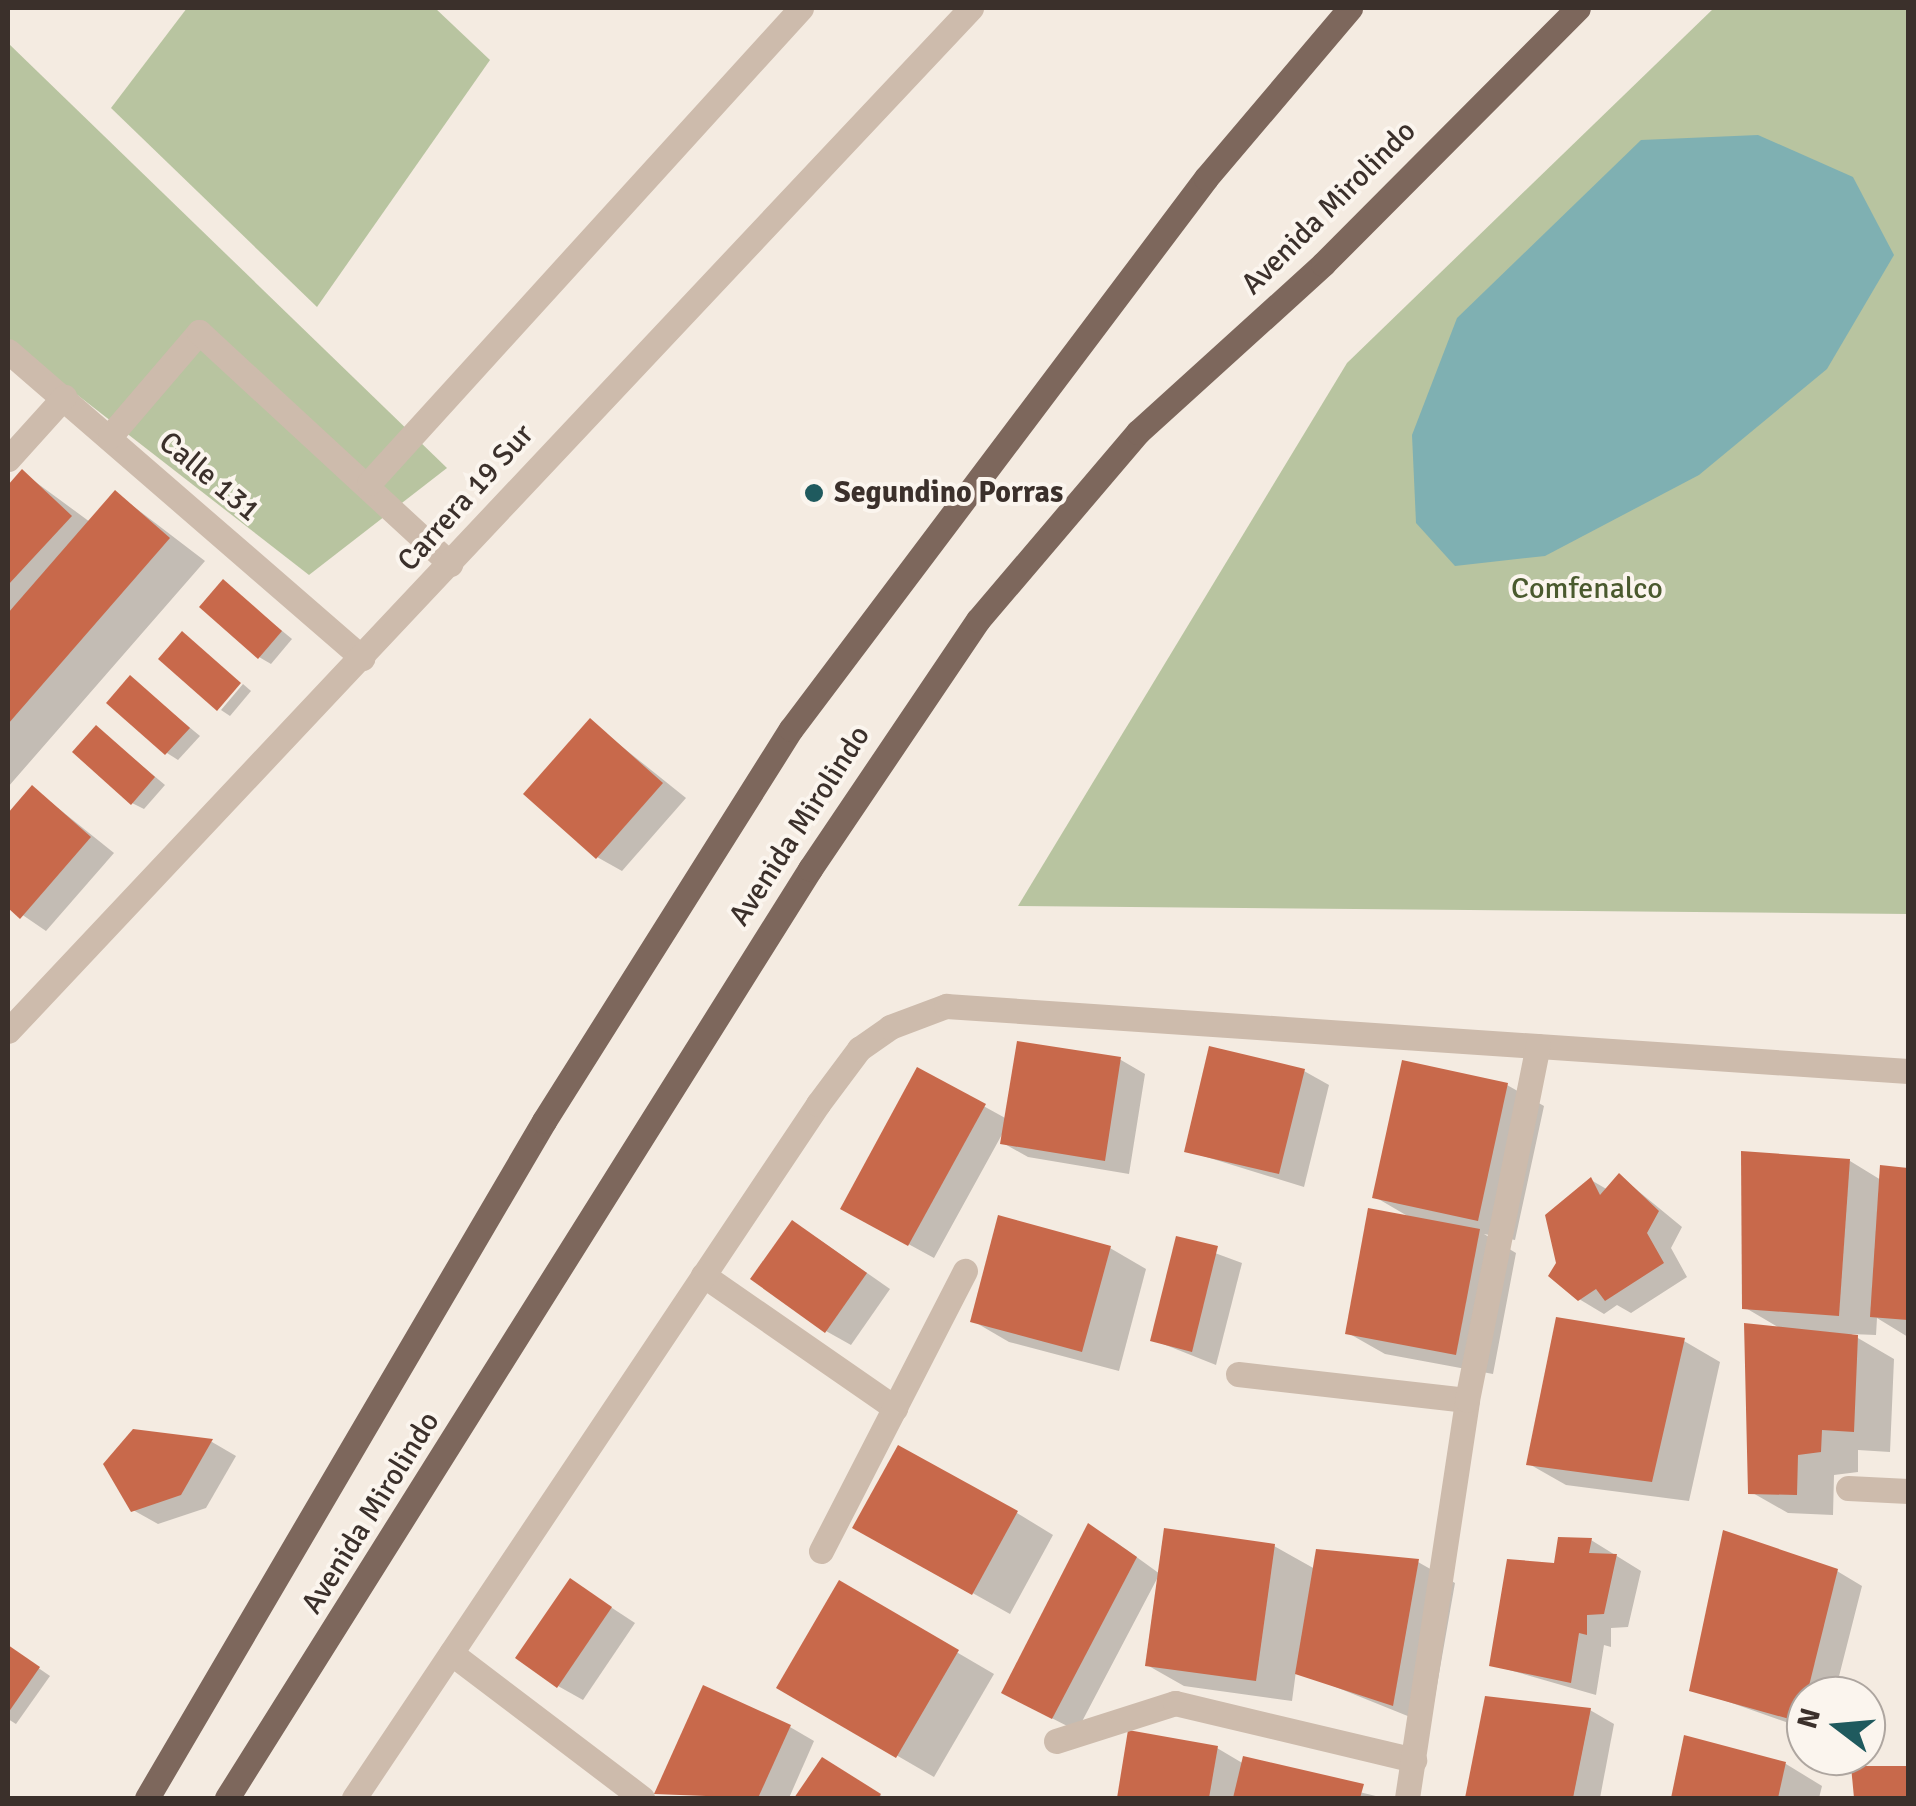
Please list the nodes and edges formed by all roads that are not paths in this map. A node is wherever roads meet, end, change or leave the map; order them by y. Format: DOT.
graph roads {
  1 [pos="801,8"];
  2 [pos="972,8"];
  3 [pos="1350,8"];
  4 [pos="1578,8"];
  5 [pos="8,351"];
  6 [pos="64,397"];
  7 [pos="110,436"];
  8 [pos="8,460"];
  9 [pos="369,483"];
  10 [pos="450,564"];
  11 [pos="364,658"];
  12 [pos="8,1031"];
  13 [pos="1538,1046"];
  14 [pos="1908,1071"];
  15 [pos="965,1271"];
  16 [pos="703,1275"];
  17 [pos="1238,1374"];
  18 [pos="1467,1400"];
  19 [pos="896,1408"];
  20 [pos="1848,1488"];
  21 [pos="1908,1491"];
  22 [pos="822,1551"];
  23 [pos="451,1653"];
  24 [pos="1056,1741"];
  25 [pos="1414,1760"];
  26 [pos="147,1798"];
  27 [pos="227,1798"];
  28 [pos="354,1798"];
  29 [pos="642,1798"];
  30 [pos="1407,1798"];
  1 -- 9 [label="street"];
  2 -- 10 [label="street, Carrera 19 Sur"];
  3 -- 26 [label="main road, Avenida Mirolindo"];
  4 -- 27 [label="main road, Avenida Mirolindo"];
  5 -- 6 [label="street, Calle 131"];
  6 -- 7 [label="street, Calle 131"];
  6 -- 8 [label="street"];
  7 -- 9 [label="street"];
  7 -- 11 [label="street, Calle 131"];
  9 -- 10 [label="street"];
  10 -- 11 [label="street, Carrera 19 Sur"];
  11 -- 12 [label="street, Carrera 19 Sur"];
  13 -- 14 [label="street"];
  13 -- 16 [label="street"];
  13 -- 18 [label="street"];
  15 -- 19 [label="street"];
  16 -- 19 [label="street"];
  16 -- 23 [label="street"];
  17 -- 18 [label="street"];
  18 -- 25 [label="street"];
  19 -- 22 [label="street"];
  20 -- 21 [label="street"];
  23 -- 28 [label="street"];
  23 -- 29 [label="street"];
  24 -- 25 [label="street"];
  25 -- 30 [label="street"];
}
